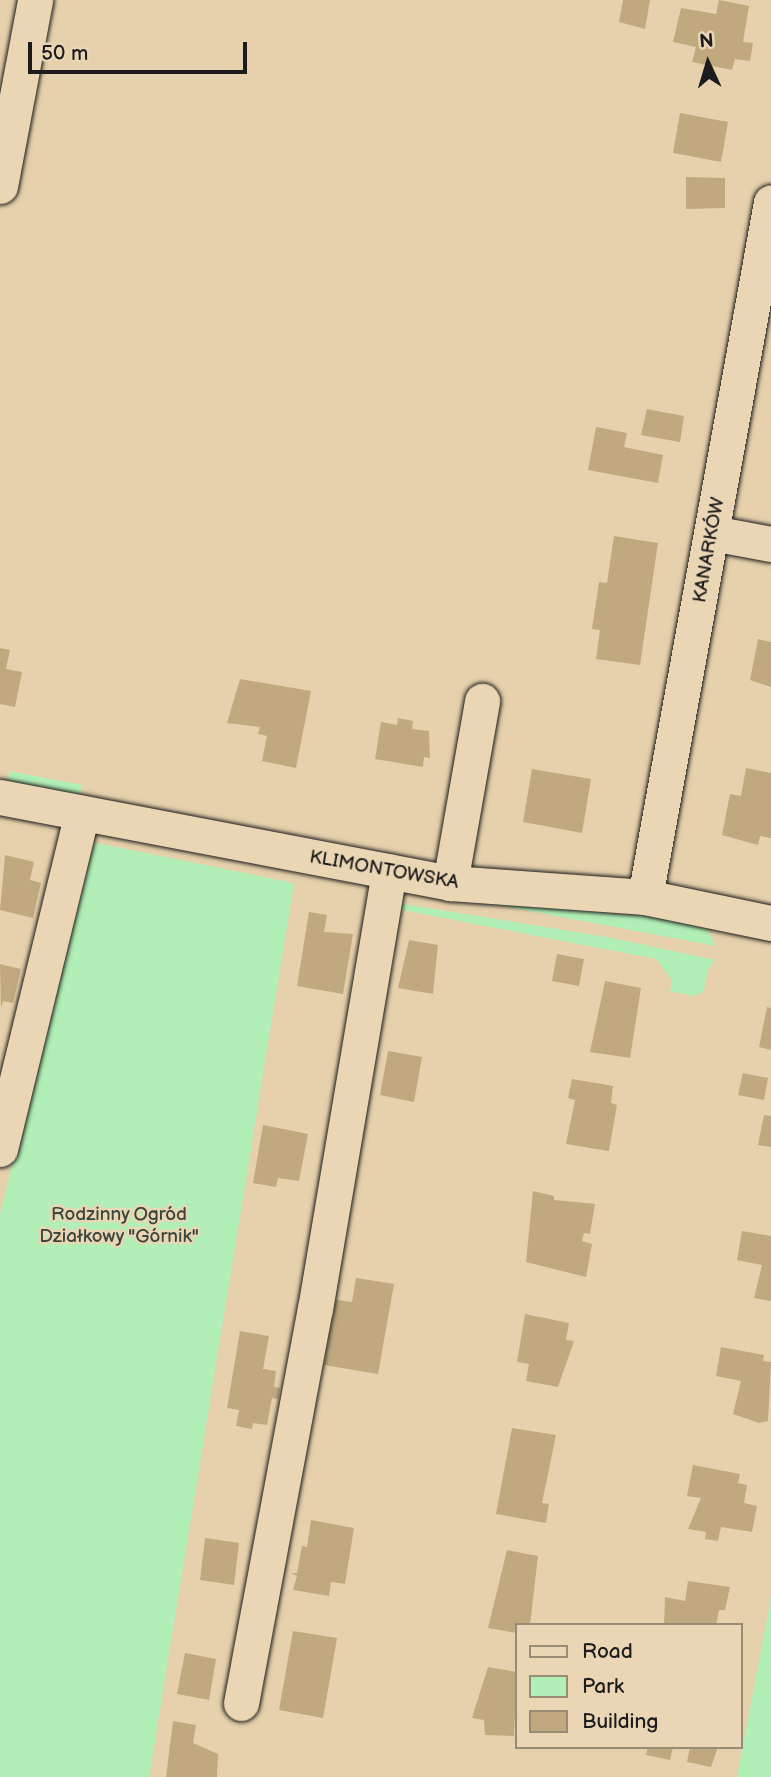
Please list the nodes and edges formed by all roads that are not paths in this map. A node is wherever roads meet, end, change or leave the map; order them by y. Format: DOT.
graph roads {
  1 [pos="34,0"];
  2 [pos="0,186"];
  3 [pos="771,202"];
  4 [pos="712,533"];
  5 [pos="771,544"];
  6 [pos="482,701"];
  7 [pos="0,797"];
  8 [pos="82,813"];
  9 [pos="389,871"];
  10 [pos="450,883"];
  11 [pos="645,897"];
  12 [pos="771,923"];
  13 [pos="0,1149"];
  14 [pos="241,1703"];
  1 -- 2 [label="street"];
  3 -- 4 [label="street, KANARKÓW"];
  4 -- 5 [label="street"];
  4 -- 11 [label="street, KANARKÓW"];
  6 -- 10 [label="street"];
  7 -- 8 [label="street, KLIMONTOWSKA"];
  8 -- 9 [label="street, KLIMONTOWSKA"];
  8 -- 13 [label="street"];
  9 -- 10 [label="street, KLIMONTOWSKA"];
  9 -- 14 [label="street"];
  10 -- 11 [label="street, KLIMONTOWSKA"];
  11 -- 12 [label="street, KLIMONTOWSKA"];
}
